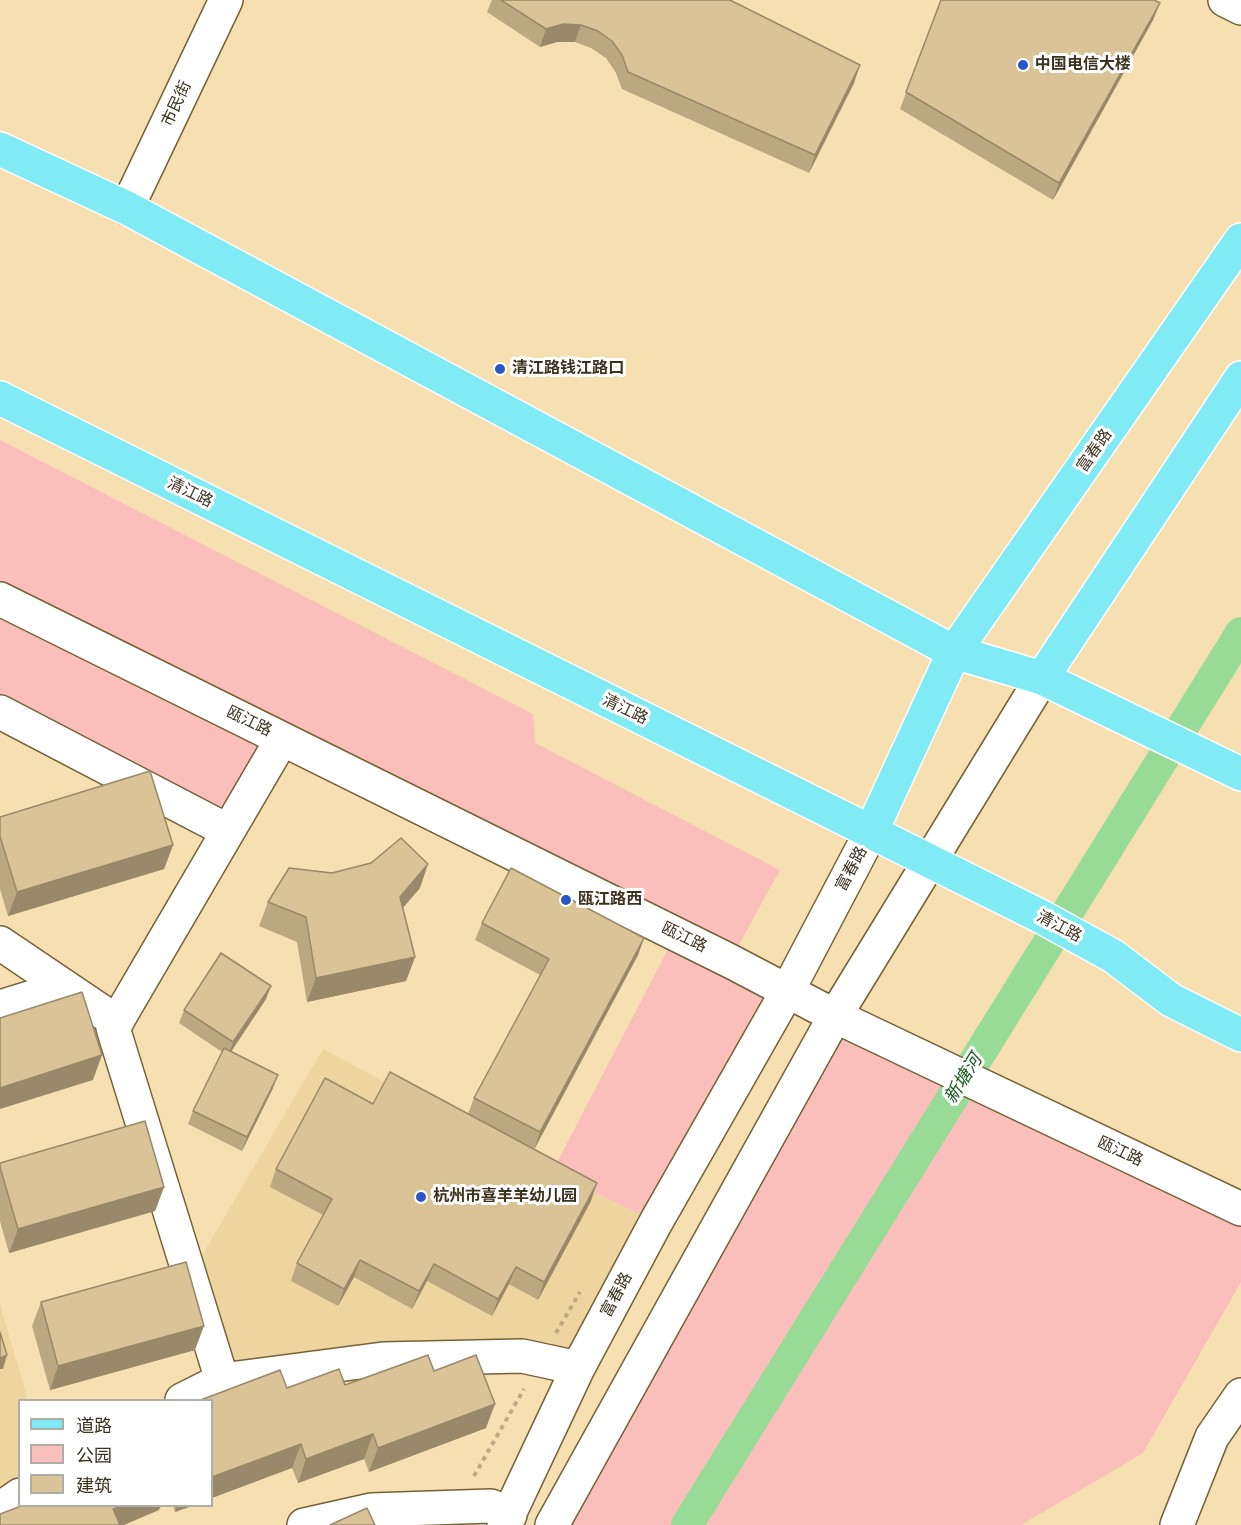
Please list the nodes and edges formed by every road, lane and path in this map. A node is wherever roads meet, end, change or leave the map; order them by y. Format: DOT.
graph roads {
  1 [pos="226,0"];
  2 [pos="1225,0"];
  3 [pos="1241,8"];
  4 [pos="0,149"];
  5 [pos="127,208"];
  6 [pos="1241,240"];
  7 [pos="1241,378"];
  8 [pos="0,399"];
  9 [pos="0,599"];
  10 [pos="954,652"];
  11 [pos="1042,678"];
  12 [pos="0,712"];
  13 [pos="282,739"];
  14 [pos="1241,774"];
  15 [pos="228,831"];
  16 [pos="871,832"];
  17 [pos="931,862"];
  18 [pos="0,943"];
  19 [pos="65,987"];
  20 [pos="788,990"];
  21 [pos="0,1007"];
  22 [pos="835,1016"];
  23 [pos="117,1022"];
  24 [pos="1241,1035"];
  25 [pos="1241,1209"];
  26 [pos="578,1368"];
  27 [pos="222,1380"];
  28 [pos="1241,1395"];
  29 [pos="186,1399"];
  30 [pos="18,1496"];
  31 [pos="0,1509"];
  32 [pos="507,1520"];
  33 [pos="304,1525"];
  34 [pos="552,1525"];
  35 [pos="1177,1525"];
  1 -- 5 [label="street, 市民街"];
  2 -- 3 [label="street"];
  4 -- 5 [label="main road"];
  5 -- 10 [label="main road"];
  6 -- 10 [label="main road, 富春路"];
  7 -- 11 [label="main road"];
  8 -- 16 [label="main road, 清江路"];
  9 -- 13 [label="street, 瓯江路"];
  10 -- 11 [label="main road"];
  10 -- 16 [label="main road, 富春路"];
  11 -- 14 [label="main road"];
  11 -- 17 [label="street"];
  12 -- 15 [label="street"];
  13 -- 15 [label="street"];
  13 -- 20 [label="street, 瓯江路"];
  15 -- 23 [label="street"];
  16 -- 17 [label="main road, 清江路"];
  16 -- 20 [label="street, 富春路"];
  17 -- 22 [label="street"];
  17 -- 24 [label="main road, 清江路"];
  18 -- 19 [label="street"];
  19 -- 21 [label="street"];
  19 -- 23 [label="street"];
  20 -- 22 [label="street, 瓯江路"];
  20 -- 26 [label="street, 富春路"];
  22 -- 25 [label="street, 瓯江路"];
  22 -- 34 [label="street"];
  23 -- 27 [label="street"];
  26 -- 27 [label="street"];
  26 -- 32 [label="street, 富春路"];
  27 -- 29 [label="street"];
  28 -- 35 [label="street"];
  30 -- 31 [label="street"];
  32 -- 33 [label="street"];
}
